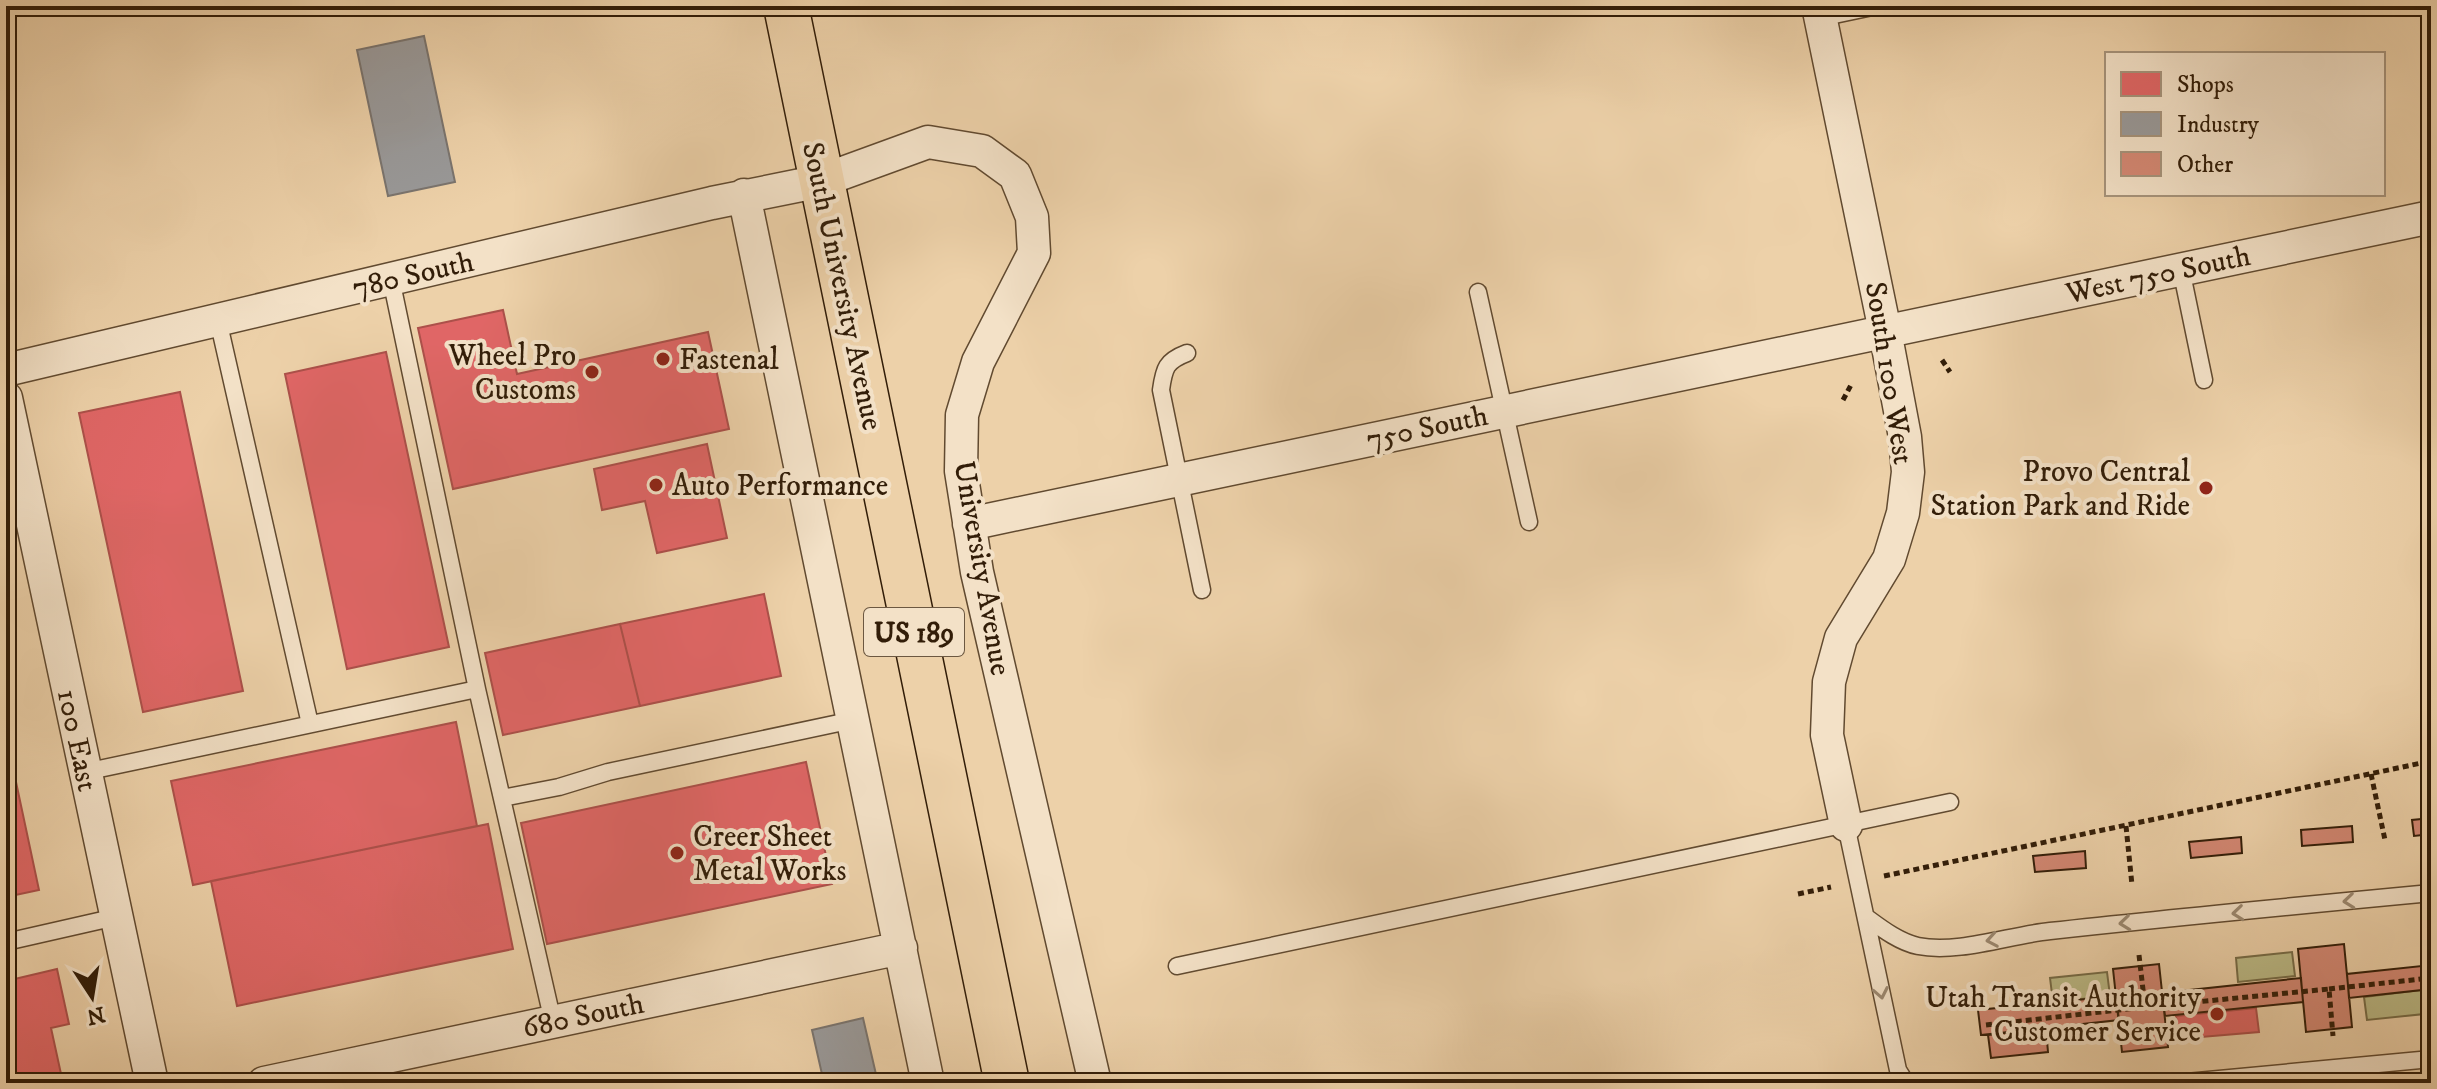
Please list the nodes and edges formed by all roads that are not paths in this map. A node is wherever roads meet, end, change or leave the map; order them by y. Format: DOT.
graph roads {
  1 [pos="787,6"];
  2 [pos="1877,6"];
  3 [pos="1819,12"];
  4 [pos="821,181"];
  5 [pos="744,195"];
  6 [pos="2431,217"];
  7 [pos="2181,269"];
  8 [pos="391,279"];
  9 [pos="1478,292"];
  10 [pos="218,320"];
  11 [pos="1885,331"];
  12 [pos="1187,353"];
  13 [pos="6,370"];
  14 [pos="2204,380"];
  15 [pos="7,403"];
  16 [pos="1504,411"];
  17 [pos="1179,479"];
  18 [pos="1529,522"];
  19 [pos="969,524"];
  20 [pos="1202,590"];
  21 [pos="477,689"];
  22 [pos="853,720"];
  23 [pos="310,724"];
  24 [pos="85,772"];
  25 [pos="502,798"];
  26 [pos="1950,802"];
  27 [pos="1846,825"];
  28 [pos="2431,893"];
  29 [pos="116,917"];
  30 [pos="1866,917"];
  31 [pos="6,942"];
  32 [pos="901,948"];
  33 [pos="1177,966"];
  34 [pos="553,1022"];
  35 [pos="2431,1059"];
  36 [pos="152,1083"];
  37 [pos="264,1083"];
  38 [pos="928,1083"];
  39 [pos="1007,1083"];
  40 [pos="1095,1083"];
  41 [pos="1906,1083"];
  42 [pos="2176,1083"];
  1 -- 4 [label="highway, South University Avenue / US 189"];
  2 -- 3 [label="lane"];
  3 -- 11 [label="street, South 100 West"];
  4 -- 5 [label="street, 780 South"];
  4 -- 19 [label="street, University Avenue"];
  4 -- 39 [label="highway, South University Avenue / US 189"];
  5 -- 8 [label="street, 780 South"];
  5 -- 22 [label="street"];
  6 -- 7 [label="street, West 750 South"];
  7 -- 11 [label="street, West 750 South"];
  7 -- 14 [label="lane"];
  8 -- 10 [label="street, 780 South"];
  8 -- 21 [label="lane"];
  9 -- 16 [label="lane"];
  10 -- 13 [label="street, 780 South"];
  10 -- 23 [label="lane"];
  11 -- 16 [label="street, 750 South"];
  11 -- 27 [label="street, South 100 West"];
  12 -- 17 [label="lane"];
  15 -- 24 [label="street, 100 East"];
  16 -- 17 [label="street, 750 South"];
  16 -- 18 [label="lane"];
  17 -- 19 [label="street, 750 South"];
  17 -- 20 [label="lane"];
  19 -- 40 [label="street, University Avenue"];
  21 -- 23 [label="lane"];
  21 -- 25 [label="lane"];
  22 -- 25 [label="lane"];
  22 -- 32 [label="street"];
  23 -- 24 [label="lane"];
  24 -- 29 [label="street, 100 East"];
  25 -- 34 [label="lane"];
  26 -- 27 [label="lane"];
  27 -- 30 [label="lane, South 100 West"];
  27 -- 33 [label="lane"];
  28 -- 30 [label="lane, one-way"];
  29 -- 31 [label="lane"];
  29 -- 36 [label="street, 100 East"];
  30 -- 41 [label="lane, South 100 West, one-way"];
  32 -- 34 [label="street, 680 South"];
  32 -- 38 [label="street"];
  34 -- 37 [label="street, 680 South"];
  35 -- 42 [label="lane"];
}
